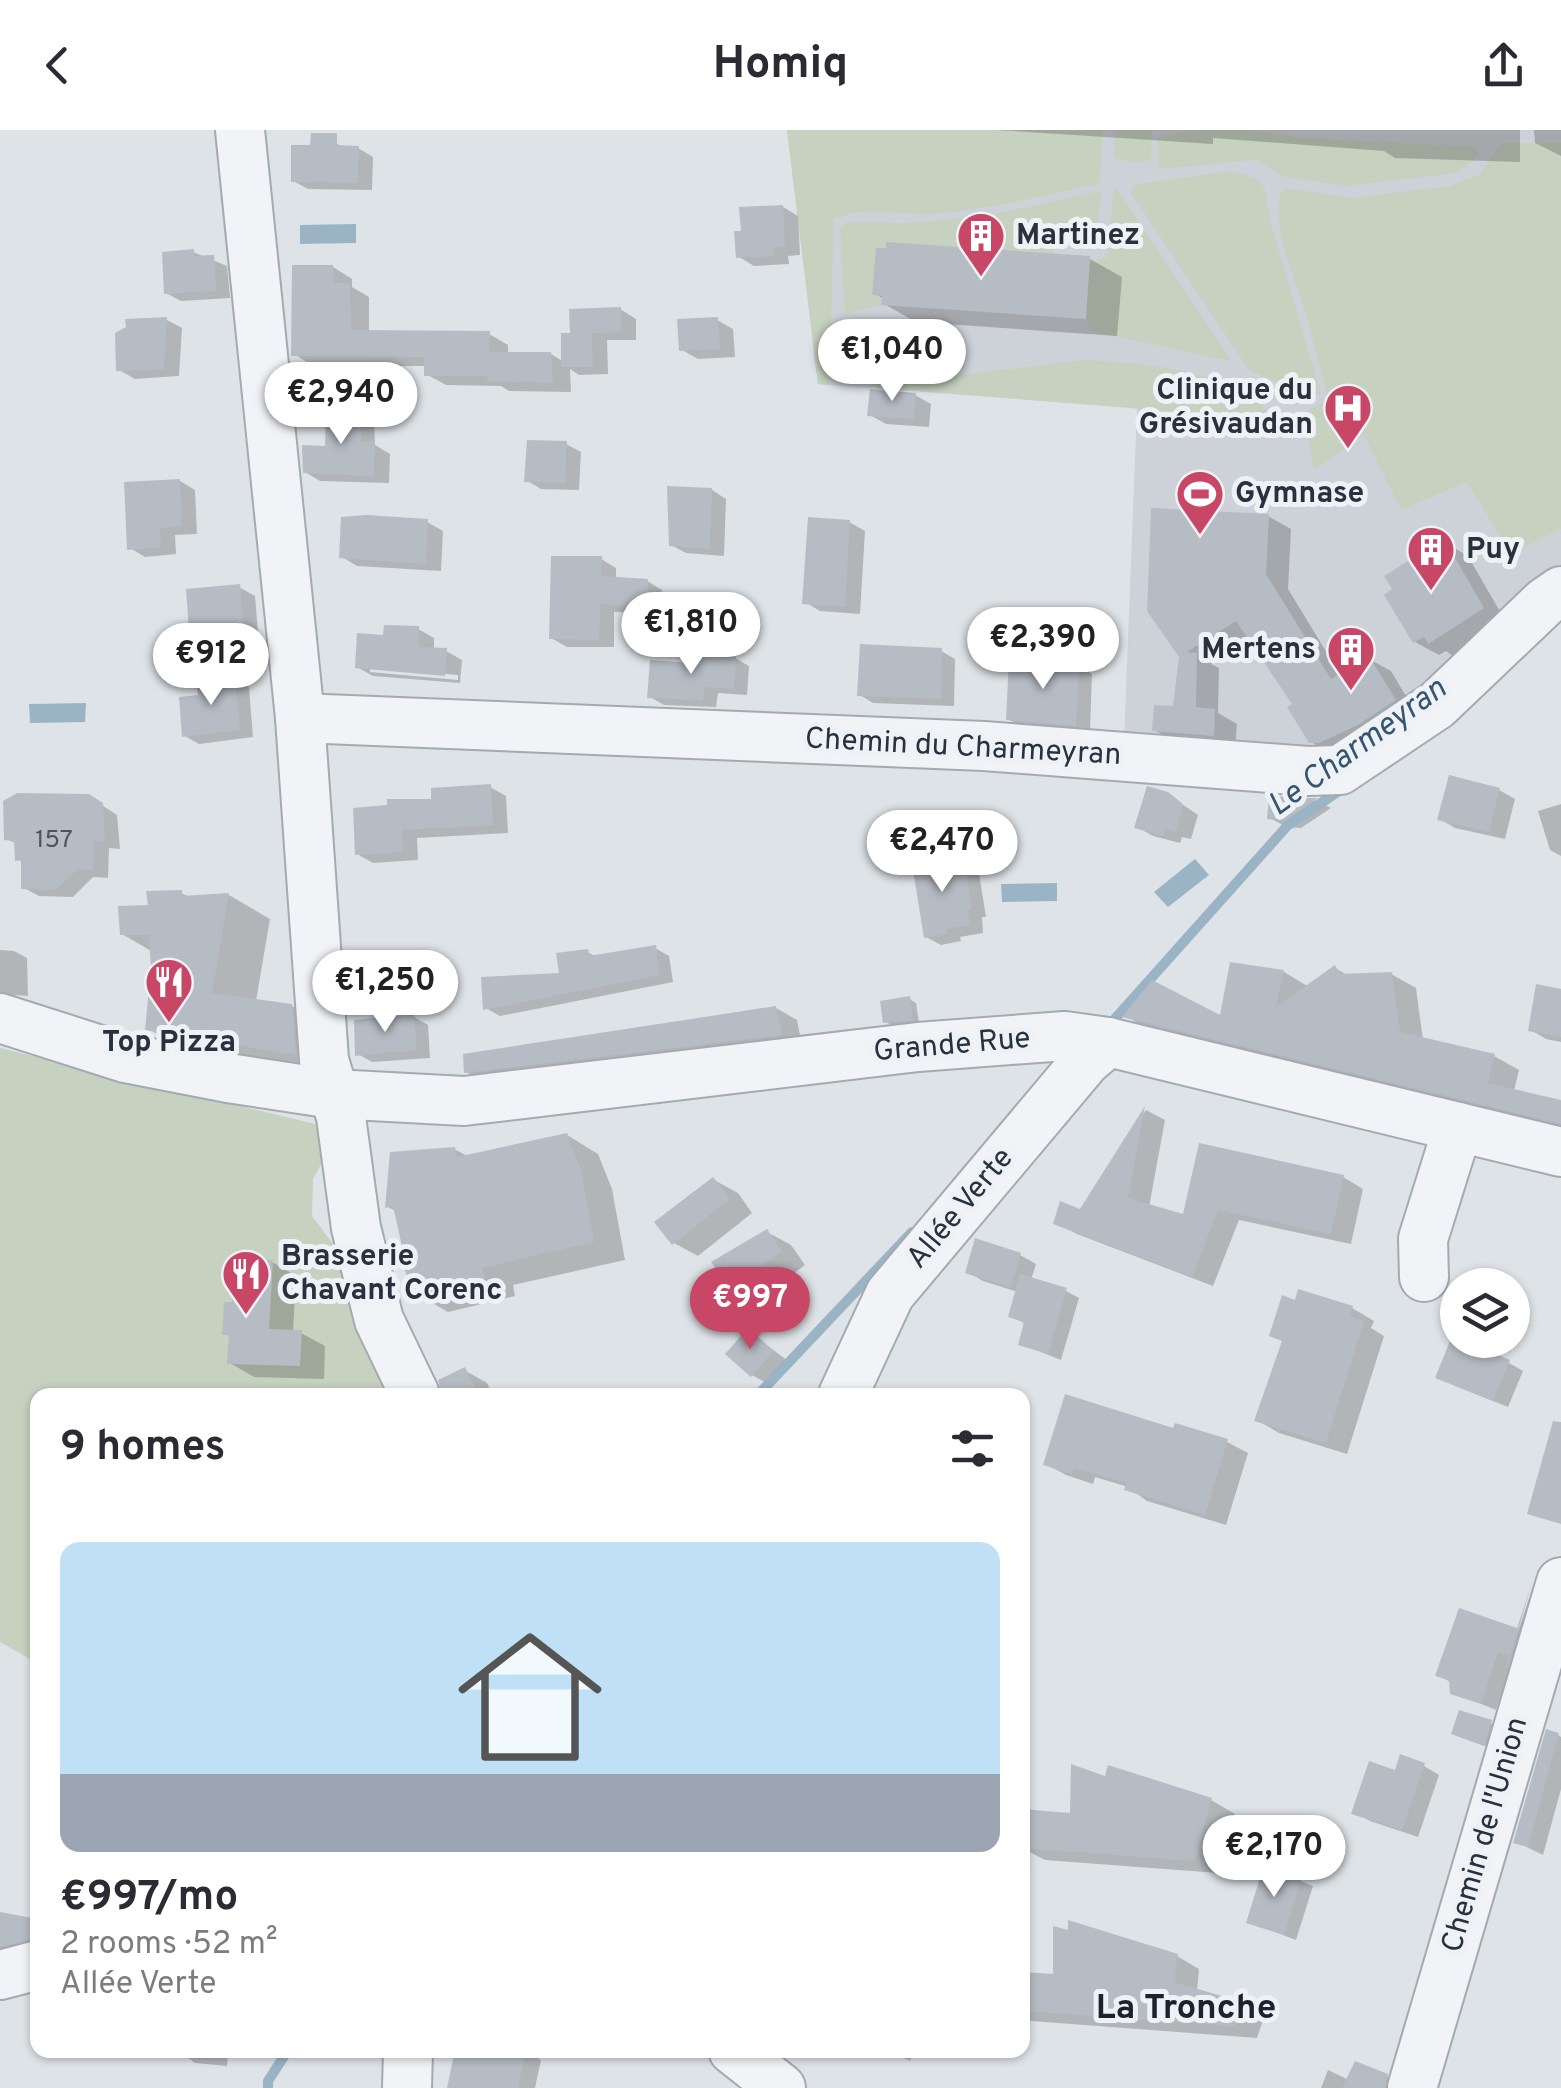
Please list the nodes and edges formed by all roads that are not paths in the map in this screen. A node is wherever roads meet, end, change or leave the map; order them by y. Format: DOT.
graph roads {
  1 [pos="240,130"];
  2 [pos="1561,591"];
  3 [pos="300,718"];
  4 [pos="0,1018"];
  5 [pos="1108,1042"];
  6 [pos="333,1094"];
  7 [pos="1458,1127"];
  8 [pos="1561,1152"];
  9 [pos="1424,1277"];
  10 [pos="413,1388"];
  11 [pos="846,1388"];
  12 [pos="1561,1582"];
  13 [pos="30,1968"];
  14 [pos="0,1975"];
  15 [pos="408,2058"];
  16 [pos="743,2058"];
  17 [pos="406,2088"];
  18 [pos="781,2088"];
  19 [pos="1412,2088"];
  1 -- 3 [label="street"];
  2 -- 3 [label="street, Chemin du Charmeyran"];
  3 -- 6 [label="street"];
  4 -- 6 [label="street, Grande Rue"];
  5 -- 6 [label="street, Grande Rue"];
  5 -- 7 [label="street, Grande Rue"];
  5 -- 11 [label="street, Allée Verte"];
  6 -- 10 [label="street"];
  7 -- 8 [label="street, Grande Rue"];
  7 -- 9 [label="street"];
  12 -- 19 [label="street, Chemin de l'Union"];
  13 -- 14 [label="street"];
  15 -- 17 [label="street"];
  16 -- 18 [label="street"];
}
